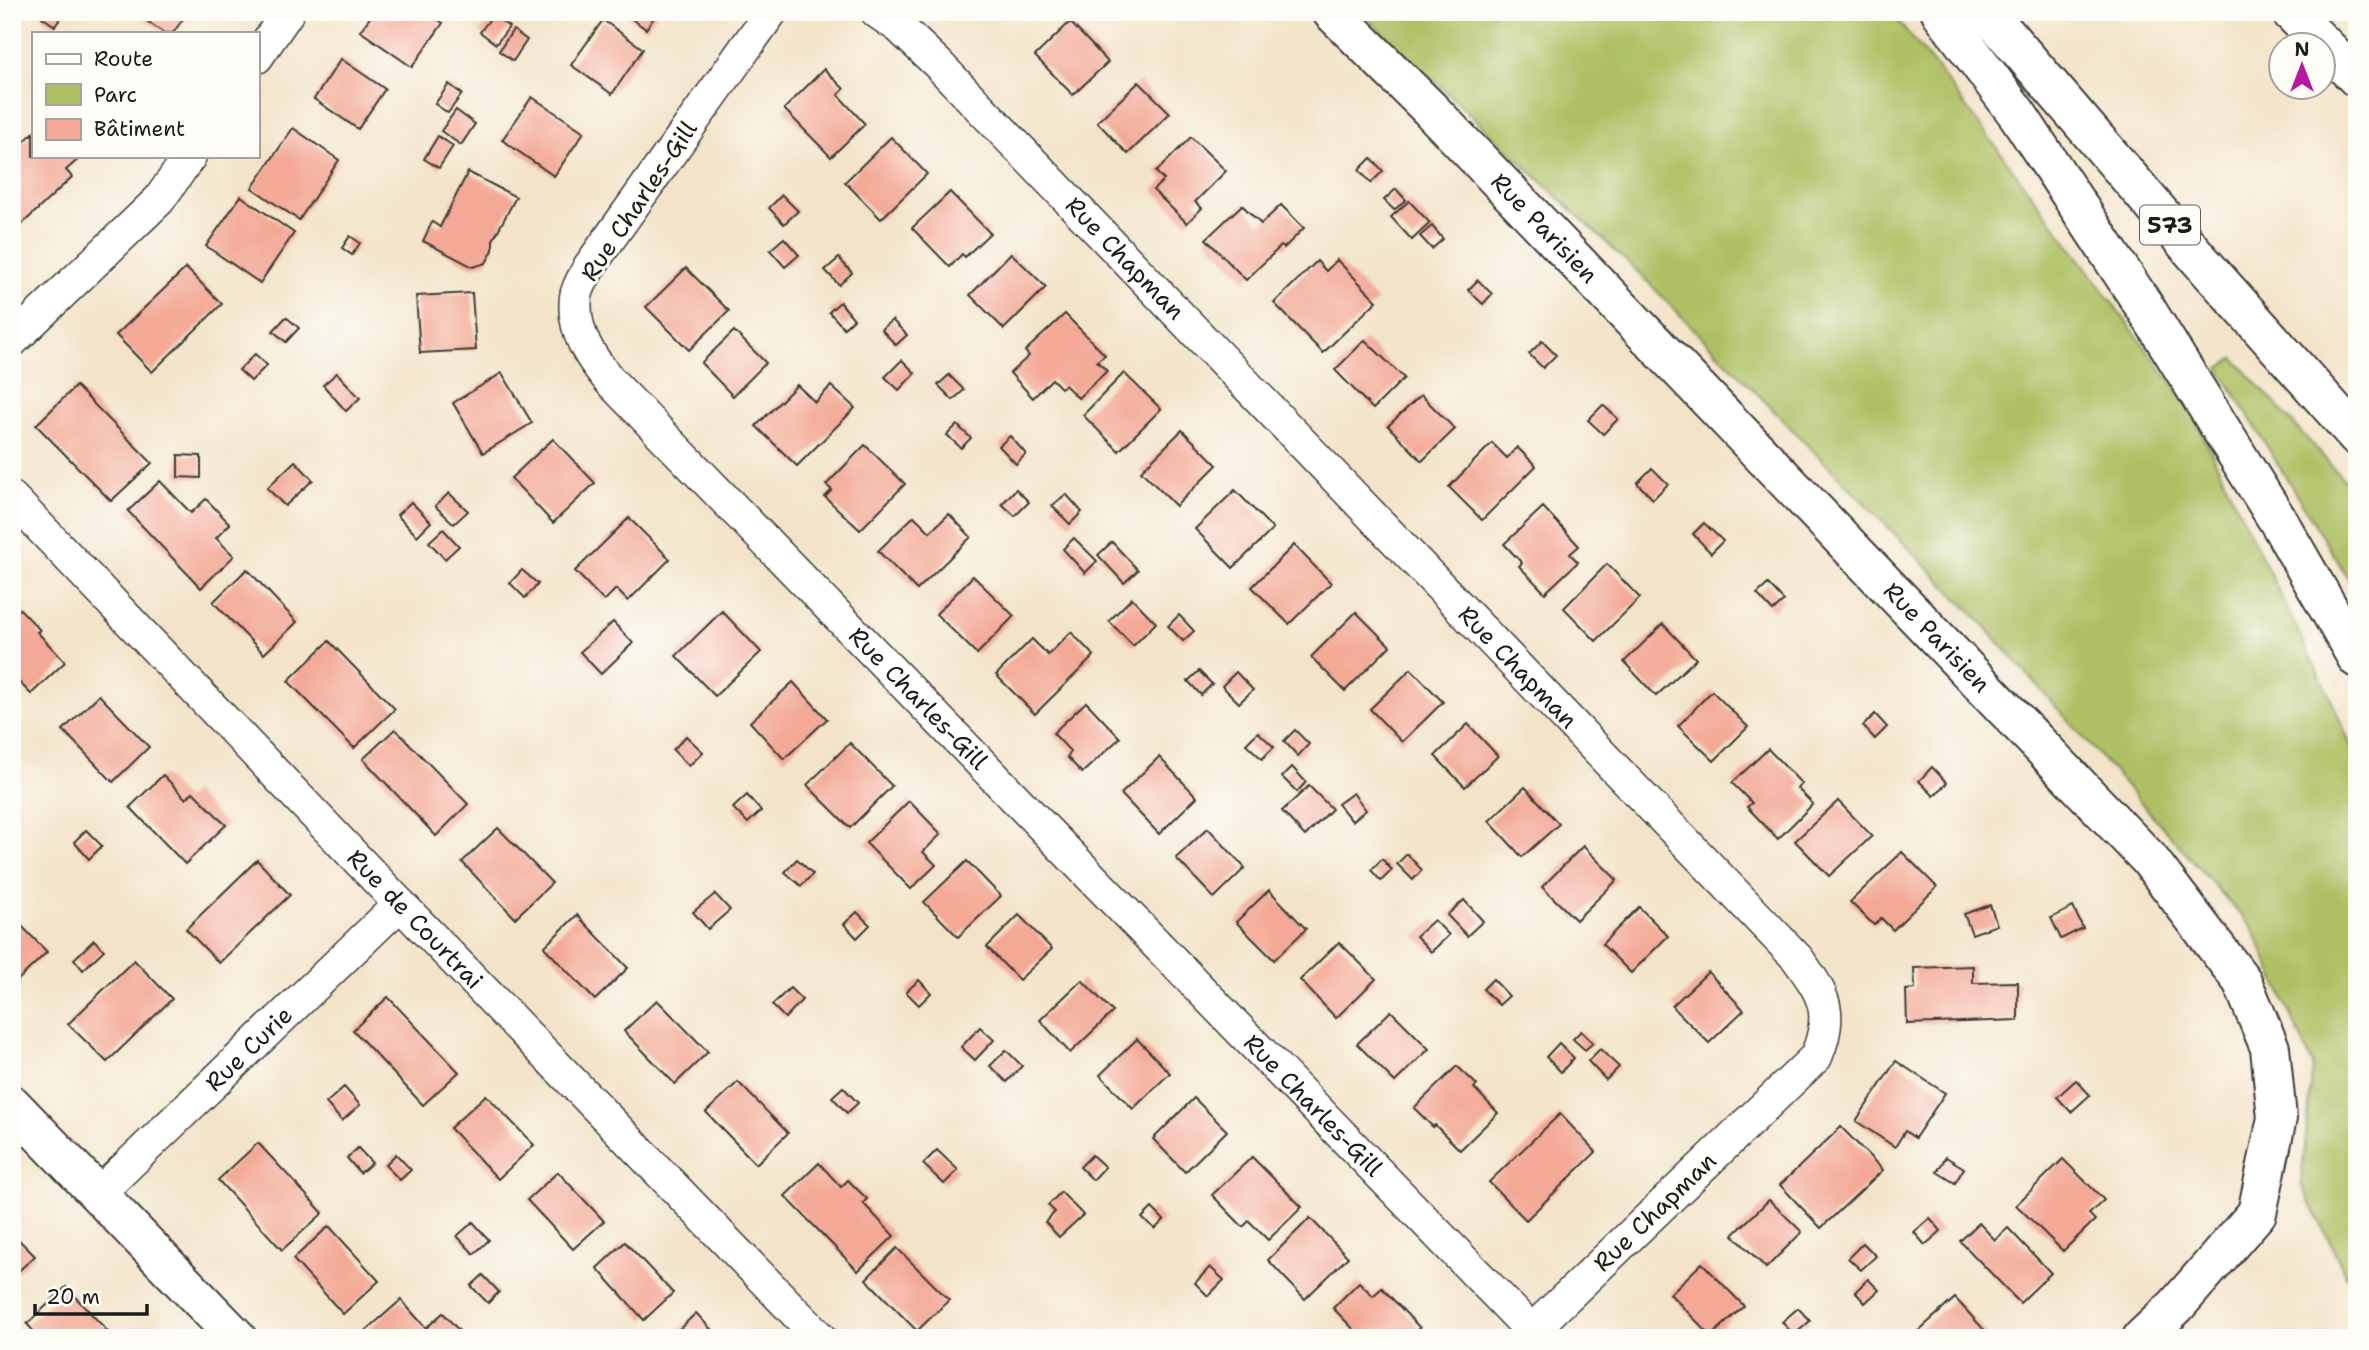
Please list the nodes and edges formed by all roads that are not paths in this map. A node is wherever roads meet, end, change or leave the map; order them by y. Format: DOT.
graph roads {
  1 [pos="288,12"];
  2 [pos="771,12"];
  3 [pos="877,12"];
  4 [pos="1332,12"];
  5 [pos="1941,12"];
  6 [pos="1987,12"];
  7 [pos="2291,12"];
  8 [pos="259,54"];
  9 [pos="2357,78"];
  10 [pos="189,158"];
  11 [pos="12,341"];
  12 [pos="2357,436"];
  13 [pos="12,498"];
  14 [pos="2357,658"];
  15 [pos="400,904"];
  16 [pos="12,1105"];
  17 [pos="99,1193"];
  18 [pos="1528,1334"];
  19 [pos="237,1338"];
  20 [pos="820,1338"];
  21 [pos="2142,1338"];
  1 -- 8 [label="street"];
  2 -- 18 [label="street, Rue Charles-Gill"];
  3 -- 18 [label="street, Rue Chapman"];
  4 -- 21 [label="main road, Rue Parisien"];
  5 -- 14 [label="main road"];
  6 -- 12 [label="main road, 573"];
  7 -- 9 [label="main road"];
  10 -- 11 [label="street"];
  13 -- 15 [label="street, Rue de Courtrai"];
  15 -- 17 [label="street, Rue Curie"];
  15 -- 20 [label="street, Rue de Courtrai"];
  16 -- 17 [label="main road"];
  17 -- 19 [label="main road"];
}
